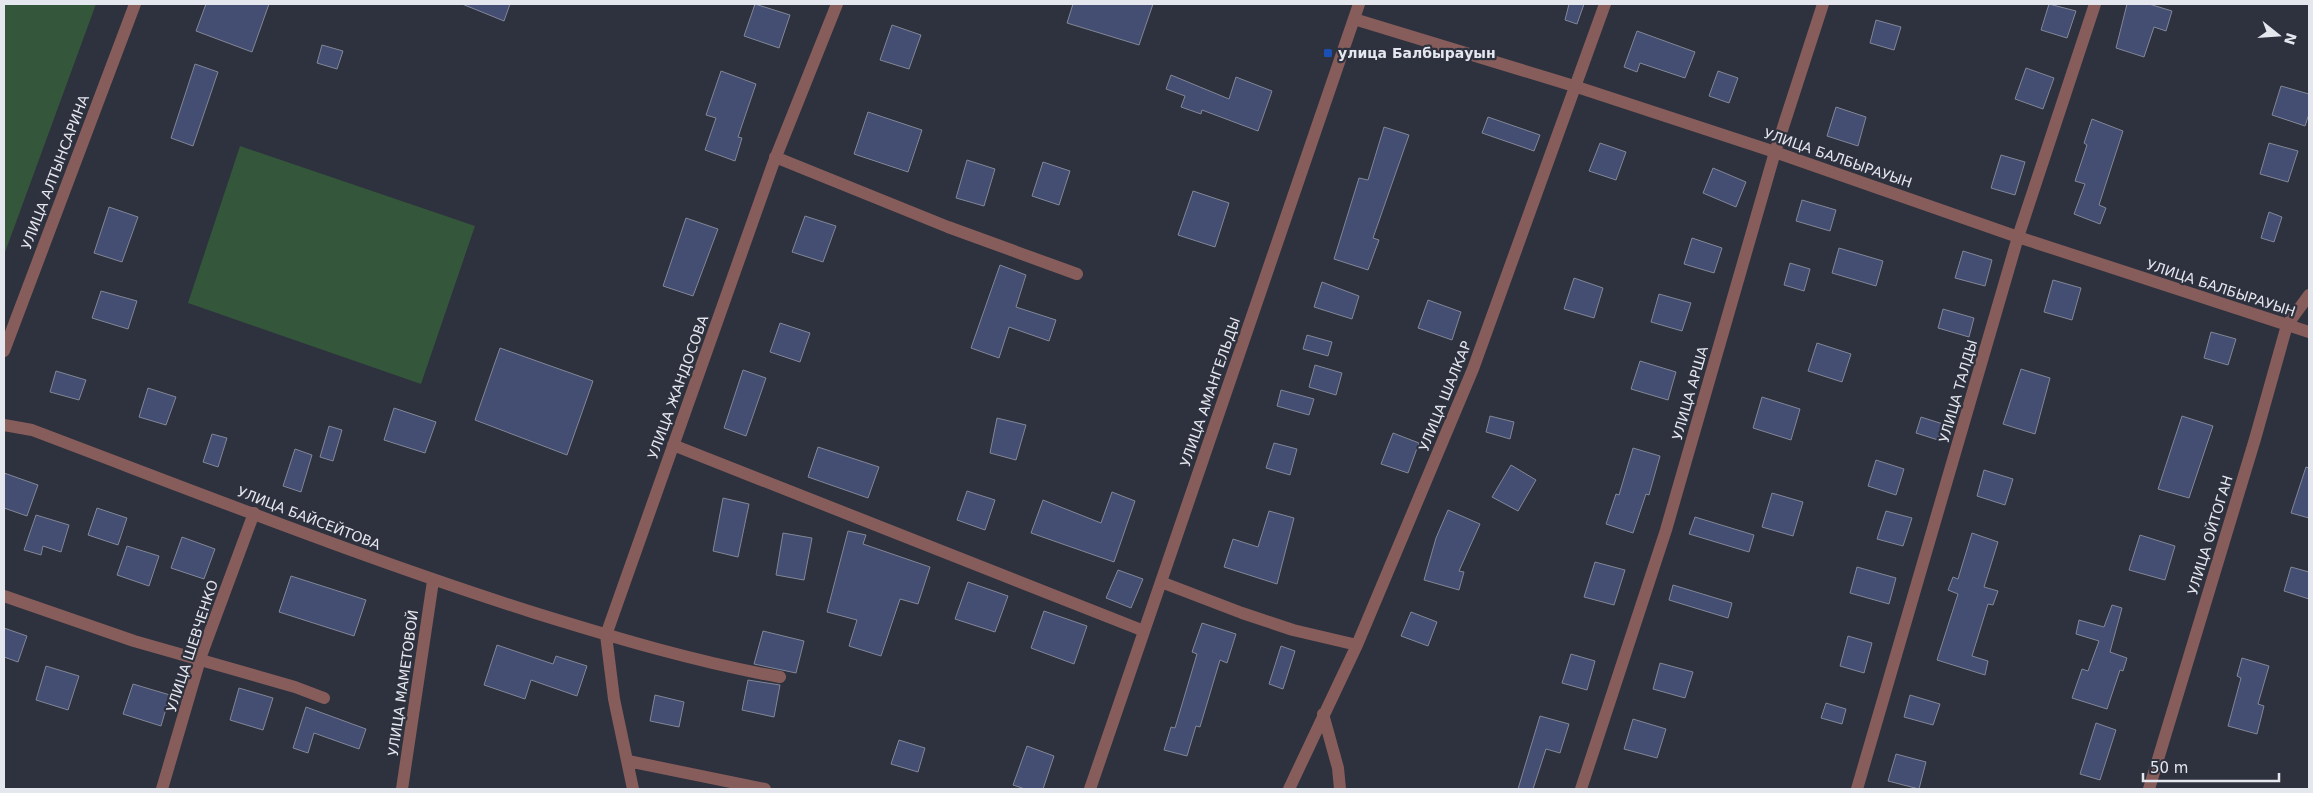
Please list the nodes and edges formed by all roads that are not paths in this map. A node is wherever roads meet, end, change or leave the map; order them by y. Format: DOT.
graph roads {
  1 [pos="135,4"];
  2 [pos="837,4"];
  3 [pos="1359,4"];
  4 [pos="1605,4"];
  5 [pos="1823,4"];
  6 [pos="2095,4"];
  7 [pos="1354,20"];
  8 [pos="1574,86"];
  9 [pos="1775,152"];
  10 [pos="776,157"];
  11 [pos="2018,237"];
  12 [pos="1077,274"];
  13 [pos="2309,296"];
  14 [pos="2287,325"];
  15 [pos="2309,332"];
  16 [pos="4,351"];
  17 [pos="4,425"];
  18 [pos="673,445"];
  19 [pos="254,513"];
  20 [pos="433,581"];
  21 [pos="1161,582"];
  22 [pos="4,596"];
  23 [pos="1144,631"];
  24 [pos="606,635"];
  25 [pos="1357,645"];
  26 [pos="200,662"];
  27 [pos="780,678"];
  28 [pos="324,698"];
  29 [pos="1323,714"];
  30 [pos="628,761"];
  31 [pos="162,789"];
  32 [pos="402,789"];
  33 [pos="634,789"];
  34 [pos="766,789"];
  35 [pos="1090,789"];
  36 [pos="1289,789"];
  37 [pos="1340,789"];
  38 [pos="1582,789"];
  39 [pos="1857,789"];
  40 [pos="2148,789"];
  1 -- 16 [label="street, УЛИЦА АЛТЫНСАРИНА"];
  2 -- 10 [label="street, УЛИЦА ЖАНДОСОВА"];
  3 -- 7 [label="street, УЛИЦА АМАНГЕЛЬДЫ"];
  4 -- 8 [label="street, УЛИЦА ШАЛКАР"];
  5 -- 9 [label="street, УЛИЦА АРША"];
  6 -- 11 [label="street, УЛИЦА ТАЛДЫ"];
  7 -- 8 [label="street, УЛИЦА БАЛБЫРАУЫН"];
  7 -- 21 [label="street, УЛИЦА АМАНГЕЛЬДЫ"];
  8 -- 9 [label="street, УЛИЦА БАЛБЫРАУЫН"];
  8 -- 25 [label="street, УЛИЦА ШАЛКАР"];
  9 -- 11 [label="street, УЛИЦА БАЛБЫРАУЫН"];
  9 -- 38 [label="street, УЛИЦА АРША"];
  10 -- 12 [label="street"];
  10 -- 18 [label="street, УЛИЦА ЖАНДОСОВА"];
  11 -- 14 [label="street, УЛИЦА БАЛБЫРАУЫН"];
  11 -- 39 [label="street, УЛИЦА ТАЛДЫ"];
  13 -- 14 [label="street, УЛИЦА ОЙТОГАН"];
  14 -- 15 [label="street, УЛИЦА БАЛБЫРАУЫН"];
  14 -- 40 [label="street, УЛИЦА ОЙТОГАН"];
  17 -- 19 [label="street, УЛИЦА БАЙСЕЙТОВА"];
  18 -- 23 [label="street"];
  18 -- 24 [label="street, УЛИЦА ЖАНДОСОВА"];
  19 -- 20 [label="street, УЛИЦА БАЙСЕЙТОВА"];
  19 -- 26 [label="street, УЛИЦА ШЕВЧЕНКО"];
  20 -- 24 [label="street, УЛИЦА БАЙСЕЙТОВА"];
  20 -- 32 [label="street, УЛИЦА МАМЕТОВОЙ"];
  21 -- 23 [label="street, УЛИЦА АМАНГЕЛЬДЫ"];
  21 -- 25 [label="street"];
  22 -- 26 [label="street"];
  23 -- 35 [label="street, УЛИЦА АМАНГЕЛЬДЫ"];
  24 -- 27 [label="street, УЛИЦА БАЙСЕЙТОВА"];
  24 -- 30 [label="street, УЛИЦА ЖАНДОСОВА"];
  25 -- 29 [label="street, УЛИЦА ШАЛКАР"];
  26 -- 28 [label="street"];
  26 -- 31 [label="street, УЛИЦА ШЕВЧЕНКО"];
  29 -- 36 [label="street, УЛИЦА ШАЛКАР"];
  29 -- 37 [label="street"];
  30 -- 33 [label="street, УЛИЦА ЖАНДОСОВА"];
  30 -- 34 [label="street"];
}
